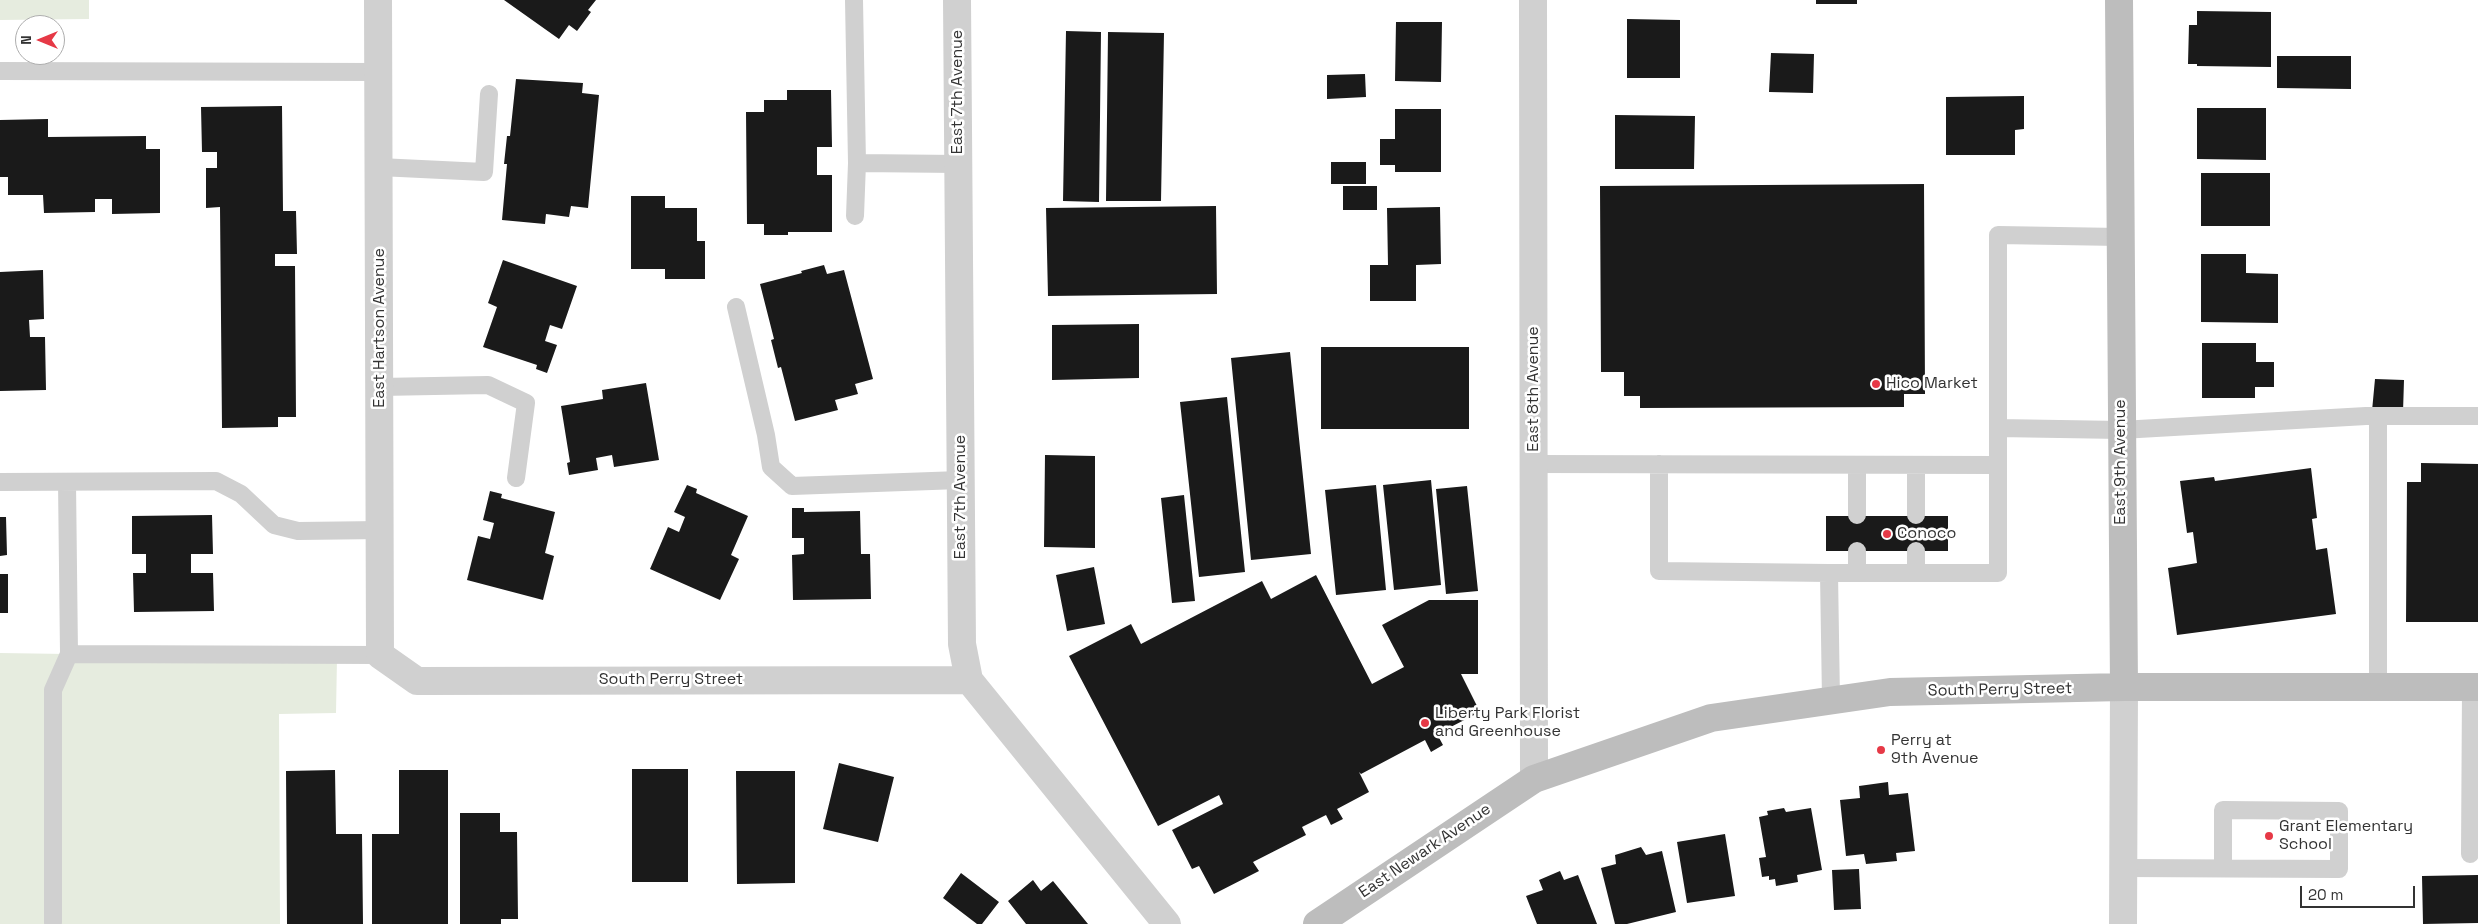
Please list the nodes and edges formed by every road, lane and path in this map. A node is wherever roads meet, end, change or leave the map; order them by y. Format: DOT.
graph roads {
  1 [pos="378,0"];
  2 [pos="854,0"];
  3 [pos="957,0"];
  4 [pos="1533,0"];
  5 [pos="2119,0"];
  6 [pos="0,71"];
  7 [pos="378,72"];
  8 [pos="489,94"];
  9 [pos="857,163"];
  10 [pos="958,164"];
  11 [pos="379,167"];
  12 [pos="855,216"];
  13 [pos="2120,237"];
  14 [pos="736,306"];
  15 [pos="380,387"];
  16 [pos="2378,416"];
  17 [pos="2478,416"];
  18 [pos="1998,428"];
  19 [pos="2121,430"];
  20 [pos="1534,464"];
  21 [pos="1659,464"];
  22 [pos="1857,465"];
  23 [pos="1916,465"];
  24 [pos="1998,465"];
  25 [pos="516,478"];
  26 [pos="960,480"];
  27 [pos="0,482"];
  28 [pos="67,482"];
  29 [pos="1857,515"];
  30 [pos="1916,515"];
  31 [pos="381,530"];
  32 [pos="1857,551"];
  33 [pos="1916,551"];
  34 [pos="1829,573"];
  35 [pos="1857,573"];
  36 [pos="1916,573"];
  37 [pos="69,654"];
  38 [pos="380,655"];
  39 [pos="969,680"];
  40 [pos="2124,687"];
  41 [pos="2378,687"];
  42 [pos="2474,687"];
  43 [pos="1831,700"];
  44 [pos="1534,779"];
  45 [pos="2470,854"];
  46 [pos="2123,868"];
  47 [pos="2223,868"];
  48 [pos="53,922"];
  49 [pos="1167,924"];
  50 [pos="1317,924"];
  51 [pos="2123,924"];
  1 -- 7 [label="street, East Hartson Avenue"];
  2 -- 9 [label="lane"];
  3 -- 10 [label="street, East 7th Avenue"];
  4 -- 20 [label="street, East 8th Avenue"];
  5 -- 13 [label="main road, East 9th Avenue"];
  6 -- 7 [label="lane"];
  7 -- 11 [label="street, East Hartson Avenue"];
  8 -- 11 [label="lane"];
  9 -- 10 [label="lane"];
  9 -- 12 [label="lane"];
  10 -- 26 [label="street, East 7th Avenue"];
  11 -- 15 [label="street, East Hartson Avenue"];
  13 -- 18 [label="lane"];
  13 -- 19 [label="main road, East 9th Avenue"];
  14 -- 26 [label="lane"];
  15 -- 25 [label="lane"];
  15 -- 31 [label="street, East Hartson Avenue"];
  16 -- 17 [label="lane"];
  16 -- 19 [label="lane"];
  16 -- 41 [label="lane"];
  18 -- 19 [label="lane"];
  18 -- 24 [label="lane"];
  19 -- 40 [label="main road, East 9th Avenue"];
  20 -- 21 [label="lane"];
  20 -- 44 [label="street, East 8th Avenue"];
  21 -- 22 [label="lane"];
  21 -- 34 [label="lane"];
  22 -- 23 [label="lane"];
  22 -- 29 [label="lane"];
  23 -- 24 [label="lane"];
  23 -- 30 [label="lane"];
  24 -- 36 [label="lane"];
  26 -- 39 [label="street, East 7th Avenue"];
  27 -- 28 [label="lane"];
  28 -- 31 [label="lane"];
  28 -- 37 [label="lane"];
  31 -- 38 [label="street, East Hartson Avenue"];
  32 -- 35 [label="lane"];
  33 -- 36 [label="lane"];
  34 -- 35 [label="lane"];
  34 -- 43 [label="lane"];
  35 -- 36 [label="lane"];
  37 -- 38 [label="lane"];
  37 -- 48 [label="lane"];
  38 -- 39 [label="street, South Perry Street"];
  39 -- 49 [label="street, East 7th Avenue"];
  40 -- 41 [label="main road, South Perry Street"];
  40 -- 43 [label="main road, South Perry Street"];
  40 -- 46 [label="street, East 9th Avenue"];
  41 -- 42 [label="main road, South Perry Street"];
  42 -- 45 [label="lane"];
  43 -- 44 [label="main road, South Perry Street"];
  44 -- 50 [label="main road, East Newark Avenue"];
  46 -- 47 [label="lane"];
  46 -- 51 [label="street, East 9th Avenue"];
  47 -- 47 [label="lane"];
}
